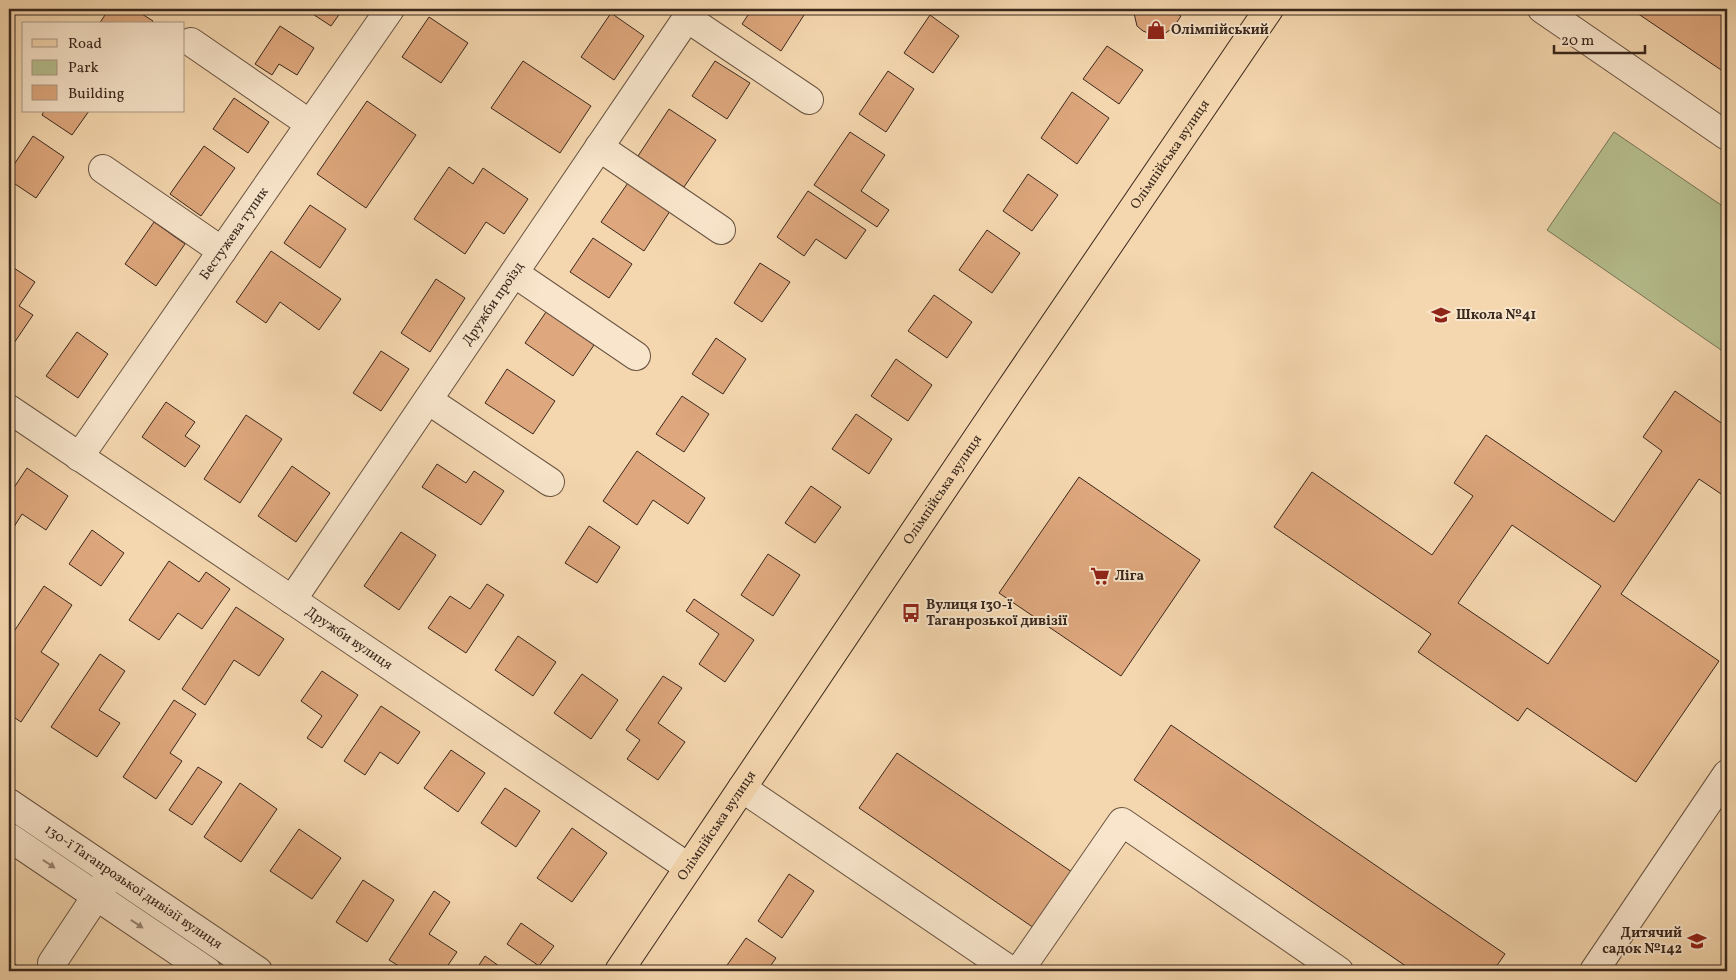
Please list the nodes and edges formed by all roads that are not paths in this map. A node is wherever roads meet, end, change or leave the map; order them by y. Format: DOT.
graph roads {
  1 [pos="390,9"];
  2 [pos="1269,9"];
  3 [pos="1542,9"];
  4 [pos="690,13"];
  5 [pos="191,42"];
  6 [pos="809,100"];
  7 [pos="310,124"];
  8 [pos="1727,136"];
  9 [pos="600,147"];
  10 [pos="103,169"];
  11 [pos="721,230"];
  12 [pos="222,251"];
  13 [pos="514,273"];
  14 [pos="636,356"];
  15 [pos="428,400"];
  16 [pos="9,409"];
  17 [pos="79,457"];
  18 [pos="550,482"];
  19 [pos="292,600"];
  20 [pos="1727,774"];
  21 [pos="742,788"];
  22 [pos="9,803"];
  23 [pos="9,837"];
  24 [pos="688,867"];
  25 [pos="112,873"];
  26 [pos="97,896"];
  27 [pos="52,963"];
  28 [pos="207,971"];
  29 [pos="258,971"];
  30 [pos="619,971"];
  31 [pos="1012,971"];
  32 [pos="1019,971"];
  33 [pos="1339,971"];
  34 [pos="1594,971"];
  1 -- 7 [label="street, Бестужева тупик"];
  2 -- 21 [label="main road, Олімпійська вулиця"];
  3 -- 8 [label="street"];
  4 -- 6 [label="street"];
  4 -- 9 [label="street, Дружби проїзд"];
  5 -- 7 [label="street"];
  7 -- 12 [label="street, Бестужева тупик"];
  9 -- 11 [label="street"];
  9 -- 13 [label="street, Дружби проїзд"];
  10 -- 12 [label="street"];
  12 -- 17 [label="street, Бестужева тупик"];
  13 -- 14 [label="street"];
  13 -- 15 [label="street, Дружби проїзд"];
  15 -- 18 [label="street"];
  15 -- 19 [label="street, Дружби проїзд"];
  16 -- 17 [label="street, Дружби вулиця"];
  17 -- 19 [label="street, Дружби вулиця"];
  19 -- 24 [label="street, Дружби вулиця"];
  20 -- 34 [label="street"];
  21 -- 24 [label="main road, Олімпійська вулиця"];
  21 -- 31 [label="street"];
  22 -- 25 [label="street, 130-ї Таганрозької дивізії вулиця"];
  23 -- 26 [label="street, 130-ї Таганрозької дивізії вулиця, one-way"];
  24 -- 30 [label="main road, Олімпійська вулиця"];
  25 -- 26 [label="street"];
  25 -- 29 [label="street, 130-ї Таганрозької дивізії вулиця"];
  26 -- 27 [label="street"];
  26 -- 28 [label="street, 130-ї Таганрозької дивізії вулиця, one-way"];
  32 -- 33 [label="street"];
}
